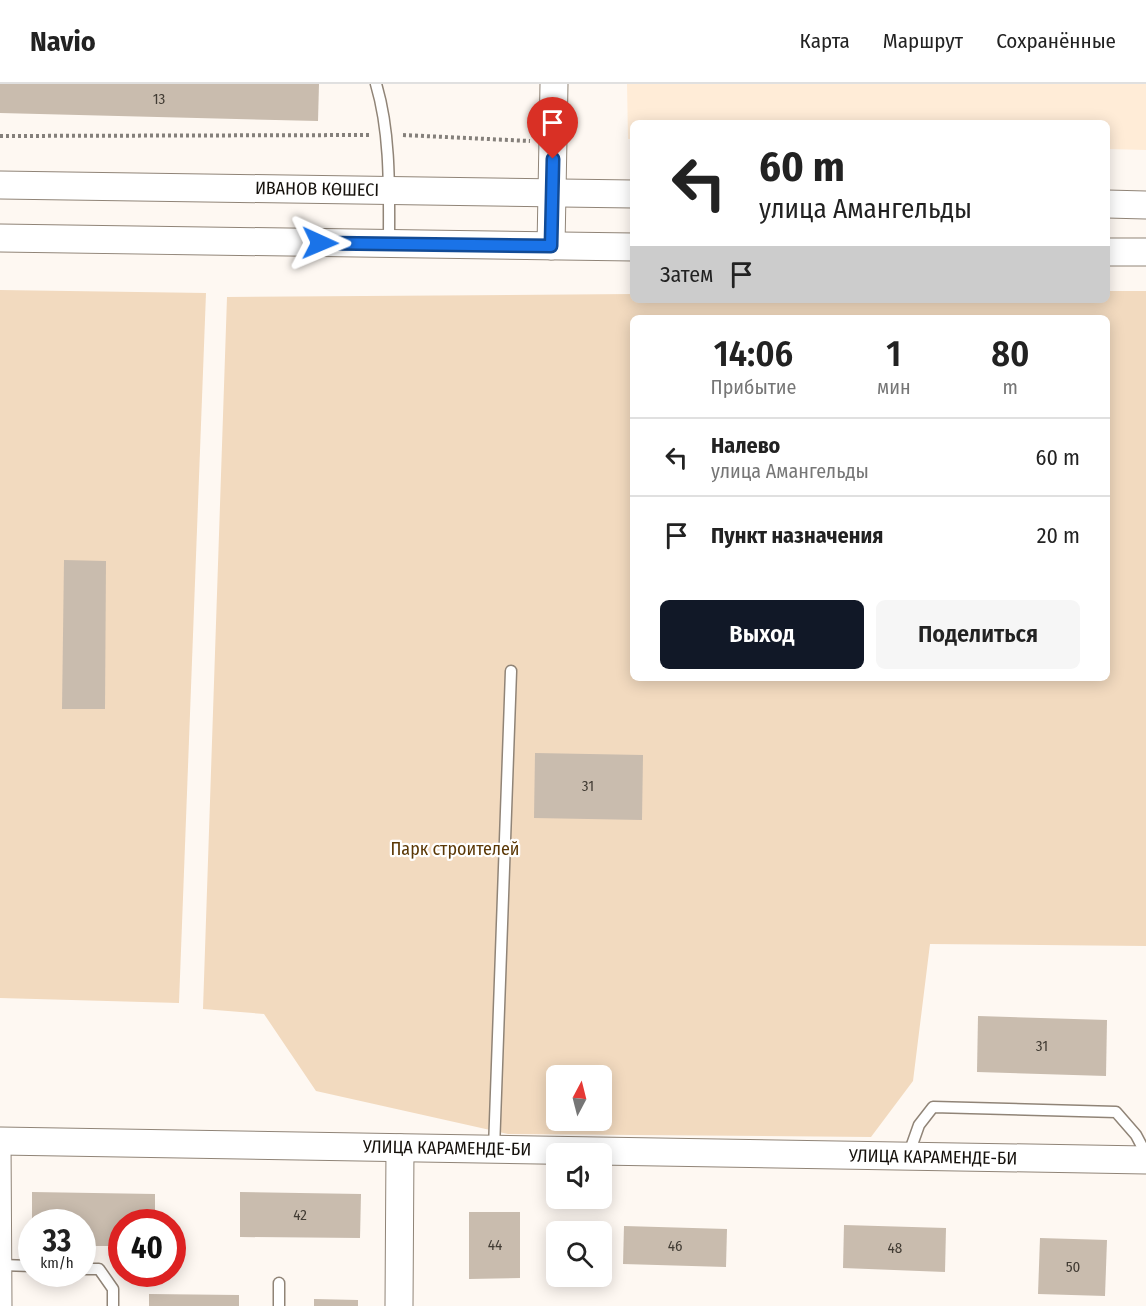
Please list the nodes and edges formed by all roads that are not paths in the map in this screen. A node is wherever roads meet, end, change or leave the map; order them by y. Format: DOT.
graph roads {
  1 [pos="554,84"];
  2 [pos="378,87"];
  3 [pos="0,185"];
  4 [pos="389,190"];
  5 [pos="552,193"];
  6 [pos="630,194"];
  7 [pos="1110,204"];
  8 [pos="1146,205"];
  9 [pos="0,238"];
  10 [pos="389,244"];
  11 [pos="551,246"];
  12 [pos="630,247"];
  13 [pos="1110,252"];
  14 [pos="1146,252"];
  15 [pos="511,672"];
  16 [pos="0,1141"];
  17 [pos="400,1148"];
  18 [pos="494,1149"];
  19 [pos="1146,1154"];
  20 [pos="908,1156"];
  21 [pos="1146,1160"];
  22 [pos="1,1264"];
  23 [pos="18,1265"];
  24 [pos="96,1269"];
  25 [pos="279,1283"];
  26 [pos="1,1306"];
  27 [pos="113,1306"];
  28 [pos="279,1306"];
  29 [pos="399,1306"];
  1 -- 5 [label="street"];
  2 -- 4 [label="lane"];
  3 -- 4 [label="street, ИВАНОВ КӨШЕСІ"];
  4 -- 5 [label="street, ИВАНОВ КӨШЕСІ"];
  4 -- 10 [label="lane"];
  5 -- 6 [label="street, ИВАНОВ КӨШЕСІ"];
  5 -- 11 [label="street"];
  7 -- 8 [label="street"];
  9 -- 10 [label="street"];
  10 -- 11 [label="street"];
  11 -- 12 [label="street"];
  13 -- 14 [label="street"];
  15 -- 18 [label="lane"];
  16 -- 17 [label="street, УЛИЦА КАРАМЕНДЕ-БИ"];
  16 -- 22 [label="street"];
  17 -- 18 [label="street, УЛИЦА КАРАМЕНДЕ-БИ"];
  17 -- 29 [label="street"];
  18 -- 20 [label="street, УЛИЦА КАРАМЕНДЕ-БИ"];
  19 -- 20 [label="lane"];
  20 -- 21 [label="street, УЛИЦА КАРАМЕНДЕ-БИ"];
  22 -- 23 [label="lane"];
  22 -- 26 [label="street"];
  24 -- 27 [label="lane"];
  25 -- 28 [label="lane"];
}
